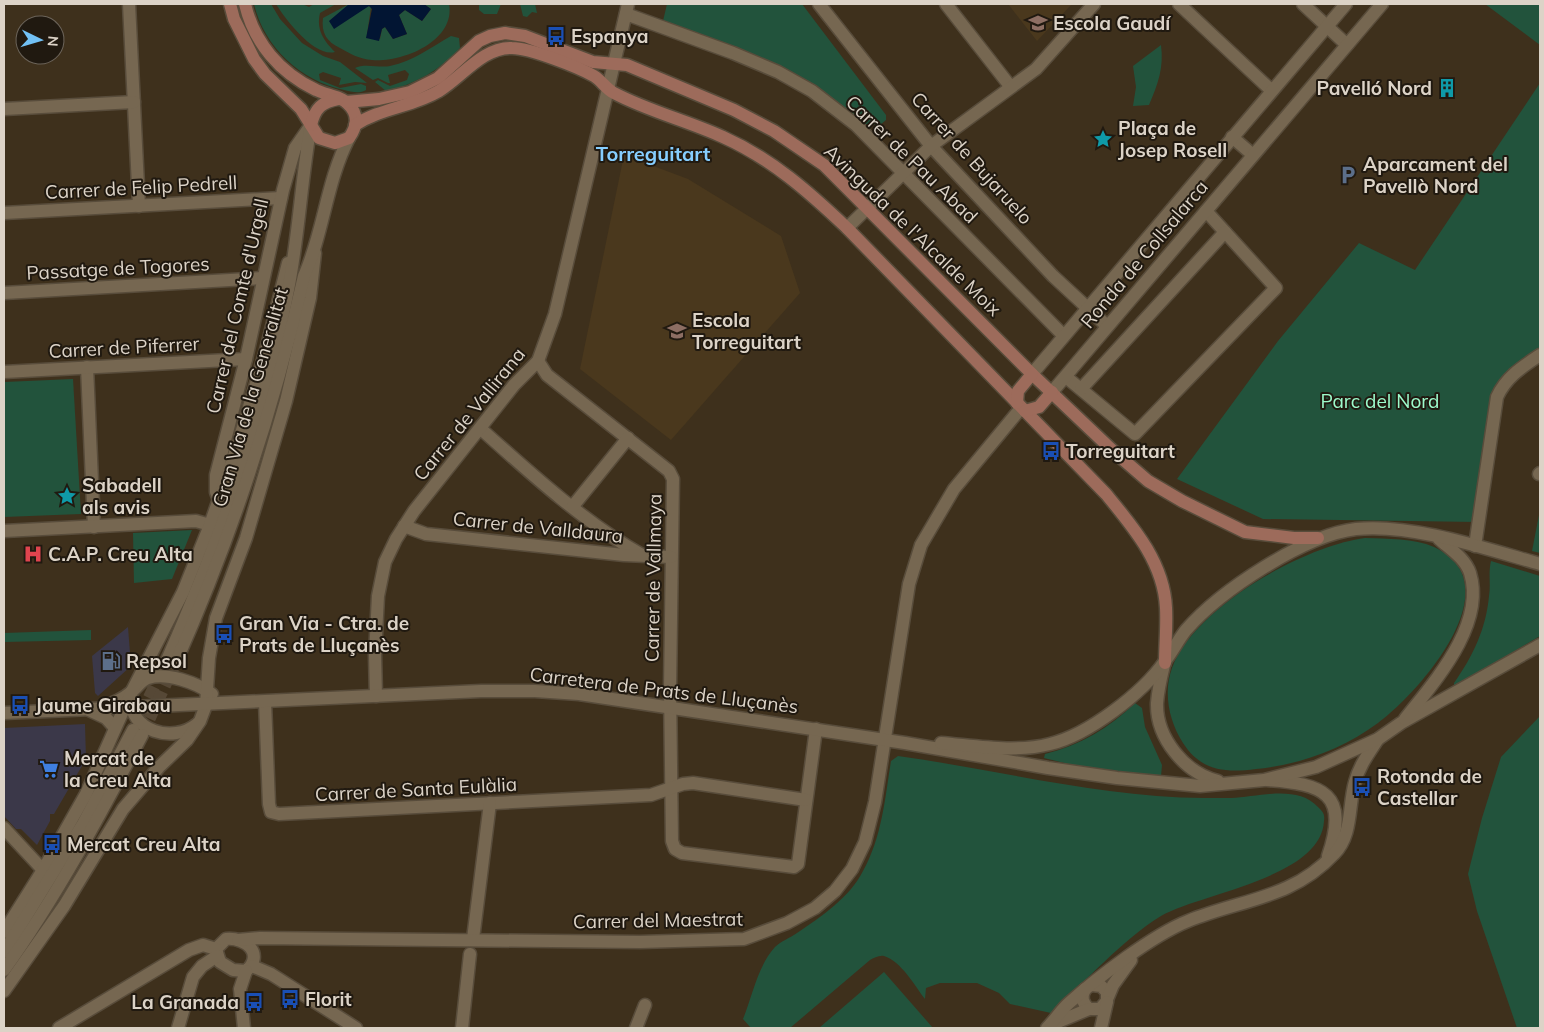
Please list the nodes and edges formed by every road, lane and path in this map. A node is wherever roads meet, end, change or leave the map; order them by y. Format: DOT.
graph roads {
  1 [pos="129,4"];
  2 [pos="230,4"];
  3 [pos="245,4"];
  4 [pos="819,4"];
  5 [pos="946,4"];
  6 [pos="1094,4"];
  7 [pos="1178,4"];
  8 [pos="1303,4"];
  9 [pos="1346,4"];
  10 [pos="1382,4"];
  11 [pos="627,9"];
  12 [pos="1327,26"];
  13 [pos="1347,45"];
  14 [pos="615,63"];
  15 [pos="1010,86"];
  16 [pos="609,90"];
  17 [pos="1271,90"];
  18 [pos="342,100"];
  19 [pos="134,102"];
  20 [pos="4,109"];
  21 [pos="311,125"];
  22 [pos="356,125"];
  23 [pos="1232,137"];
  24 [pos="349,138"];
  25 [pos="931,146"];
  26 [pos="1253,155"];
  27 [pos="903,173"];
  28 [pos="281,198"];
  29 [pos="139,206"];
  30 [pos="868,207"];
  31 [pos="1206,211"];
  32 [pos="4,213"];
  33 [pos="847,228"];
  34 [pos="1225,232"];
  35 [pos="295,247"];
  36 [pos="315,253"];
  37 [pos="264,278"];
  38 [pos="4,293"];
  39 [pos="1088,308"];
  40 [pos="1108,326"];
  41 [pos="1063,335"];
  42 [pos="246,360"];
  43 [pos="1538,360"];
  44 [pos="538,362"];
  45 [pos="87,367"];
  46 [pos="4,372"];
  47 [pos="1032,374"];
  48 [pos="1066,377"];
  49 [pos="1080,389"];
  50 [pos="1052,392"];
  51 [pos="1021,407"];
  52 [pos="481,429"];
  53 [pos="628,438"];
  54 [pos="219,500"];
  55 [pos="573,506"];
  56 [pos="210,526"];
  57 [pos="404,526"];
  58 [pos="94,527"];
  59 [pos="4,531"];
  60 [pos="1318,538"];
  61 [pos="1437,538"];
  62 [pos="1475,546"];
  63 [pos="644,556"];
  64 [pos="671,556"];
  65 [pos="1540,564"];
  66 [pos="1540,644"];
  67 [pos="1165,663"];
  68 [pos="207,685"];
  69 [pos="131,692"];
  70 [pos="376,696"];
  71 [pos="265,702"];
  72 [pos="237,704"];
  73 [pos="206,705"];
  74 [pos="127,708"];
  75 [pos="670,708"];
  76 [pos="89,710"];
  77 [pos="4,713"];
  78 [pos="200,721"];
  79 [pos="1401,724"];
  80 [pos="116,728"];
  81 [pos="816,729"];
  82 [pos="1378,739"];
  83 [pos="883,740"];
  84 [pos="905,743"];
  85 [pos="1264,780"];
  86 [pos="1228,783"];
  87 [pos="672,788"];
  88 [pos="806,800"];
  89 [pos="490,803"];
  90 [pos="4,828"];
  91 [pos="1327,860"];
  92 [pos="43,870"];
  93 [pos="4,932"];
  94 [pos="473,939"];
  95 [pos="238,940"];
  96 [pos="1139,950"];
  97 [pos="4,952"];
  98 [pos="216,952"];
  99 [pos="470,954"];
  100 [pos="249,969"];
  101 [pos="4,970"];
  102 [pos="1089,987"];
  103 [pos="4,991"];
  104 [pos="1107,999"];
  105 [pos="645,1005"];
  106 [pos="1091,1010"];
  107 [pos="1048,1027"];
  108 [pos="59,1028"];
  109 [pos="178,1028"];
  110 [pos="244,1028"];
  111 [pos="356,1028"];
  112 [pos="462,1028"];
  113 [pos="636,1028"];
  114 [pos="1095,1028"];
  115 [pos="1100,1028"];
  1 -- 19 [label="street"];
  2 -- 21 [label="main road"];
  3 -- 18 [label="main road, Avinguda de l'Alcalde Moix"];
  4 -- 25 [label="street, Carrer de Bujaruelo"];
  5 -- 15 [label="street"];
  6 -- 15 [label="street"];
  7 -- 17 [label="street"];
  8 -- 12 [label="street"];
  9 -- 12 [label="street, Ronda de Collsalarca"];
  10 -- 13 [label="street, Ronda de Collsalarca"];
  11 -- 14 [label="street, Carrer de Vallirana"];
  11 -- 27 [label="street, Carrer de Pau Abad"];
  12 -- 13 [label="street"];
  12 -- 17 [label="street, Ronda de Collsalarca"];
  13 -- 26 [label="street, Ronda de Collsalarca"];
  14 -- 16 [label="street, Carrer de Vallirana"];
  14 -- 18 [label="main road, Avinguda de l'Alcalde Moix"];
  14 -- 30 [label="main road, Avinguda de l'Alcalde Moix"];
  15 -- 25 [label="street"];
  16 -- 22 [label="main road"];
  16 -- 33 [label="main road"];
  16 -- 44 [label="street, Carrer de Vallirana"];
  17 -- 23 [label="street, Ronda de Collsalarca"];
  18 -- 21 [label="main road"];
  18 -- 22 [label="main road"];
  19 -- 20 [label="street"];
  19 -- 29 [label="street"];
  21 -- 24 [label="main road"];
  21 -- 28 [label="street, Carrer del Comte d'Urgell"];
  21 -- 35 [label="street, Gran Via de la Generalitat"];
  22 -- 24 [label="main road"];
  23 -- 26 [label="street"];
  23 -- 39 [label="street, Ronda de Collsalarca"];
  24 -- 36 [label="street, Gran Via de la Generalitat"];
  25 -- 27 [label="street"];
  25 -- 39 [label="street, Carrer de Bujaruelo"];
  26 -- 31 [label="street, Ronda de Collsalarca"];
  27 -- 30 [label="street"];
  27 -- 41 [label="street, Carrer de Pau Abad"];
  28 -- 29 [label="street, Carrer de Felip Pedrell"];
  28 -- 37 [label="street, Carrer del Comte d'Urgell"];
  29 -- 32 [label="street, Carrer de Felip Pedrell"];
  30 -- 33 [label="street"];
  30 -- 47 [label="main road, Avinguda de l'Alcalde Moix"];
  31 -- 34 [label="street"];
  31 -- 40 [label="street, Ronda de Collsalarca"];
  33 -- 51 [label="main road"];
  34 -- 49 [label="street"];
  34 -- 49 [label="street"];
  35 -- 36 [label="street, Gran Via de la Generalitat"];
  35 -- 54 [label="street, Carrer del Comte d'Urgell"];
  36 -- 68 [label="street"];
  37 -- 38 [label="street, Passatge de Togores"];
  37 -- 42 [label="street, Carrer del Comte d'Urgell"];
  39 -- 40 [label="street, Carrer de Bujaruelo"];
  39 -- 41 [label="street, Ronda de Collsalarca"];
  40 -- 48 [label="street, Ronda de Collsalarca"];
  41 -- 47 [label="street, Ronda de Collsalarca"];
  42 -- 45 [label="street, Carrer de Piferrer"];
  42 -- 54 [label="street, Carrer del Comte d'Urgell"];
  43 -- 62 [label="street"];
  44 -- 52 [label="street, Carrer de Vallirana"];
  44 -- 53 [label="street, Carrer de Vallmaya"];
  45 -- 46 [label="street, Carrer de Piferrer"];
  45 -- 58 [label="street"];
  47 -- 50 [label="main road, Avinguda de l'Alcalde Moix"];
  47 -- 51 [label="main road"];
  48 -- 49 [label="street"];
  48 -- 50 [label="street, Ronda de Collsalarca"];
  50 -- 51 [label="main road"];
  50 -- 60 [label="main road"];
  51 -- 67 [label="main road"];
  51 -- 83 [label="street, Carrer del Maestrat"];
  52 -- 55 [label="street"];
  52 -- 57 [label="street, Carrer de Vallirana"];
  53 -- 55 [label="street"];
  53 -- 64 [label="street, Carrer de Vallmaya"];
  54 -- 56 [label="street, Carrer del Comte d'Urgell"];
  55 -- 63 [label="street"];
  56 -- 58 [label="street"];
  56 -- 69 [label="street, Carrer del Comte d'Urgell"];
  57 -- 63 [label="street, Carrer de Valldaura"];
  57 -- 70 [label="street, Carrer de Vallirana"];
  58 -- 59 [label="street"];
  60 -- 61 [label="street, Carretera de Prats de Lluçanès"];
  60 -- 67 [label="street, Carretera de Prats de Lluçanès"];
  61 -- 62 [label="street, Carretera de Prats de Lluçanès"];
  61 -- 79 [label="street, Carretera de Prats de Lluçanès"];
  62 -- 65 [label="street, Carretera de Prats de Lluçanès"];
  63 -- 64 [label="street, Carrer de Valldaura"];
  64 -- 75 [label="street, Carrer de Vallmaya"];
  66 -- 79 [label="street, Carretera de Prats de Lluçanès"];
  67 -- 84 [label="street, Carretera de Prats de Lluçanès"];
  67 -- 86 [label="street, Carretera de Prats de Lluçanès"];
  68 -- 69 [label="street, Carretera de Prats de Lluçanès"];
  68 -- 72 [label="street, Carretera de Prats de Lluçanès"];
  68 -- 73 [label="street"];
  69 -- 74 [label="street"];
  69 -- 76 [label="street, Carretera de Prats de Lluçanès"];
  70 -- 71 [label="street, Carretera de Prats de Lluçanès"];
  70 -- 75 [label="street, Carretera de Prats de Lluçanès"];
  71 -- 72 [label="street, Carretera de Prats de Lluçanès"];
  71 -- 89 [label="street, Carrer de Santa Eulàlia"];
  72 -- 73 [label="street, Carretera de Prats de Lluçanès"];
  72 -- 78 [label="street, Carretera de Prats de Lluçanès"];
  73 -- 74 [label="street, Carretera de Prats de Lluçanès"];
  73 -- 78 [label="street"];
  74 -- 76 [label="street, Carretera de Prats de Lluçanès"];
  74 -- 78 [label="street, Carretera de Prats de Lluçanès"];
  74 -- 80 [label="street"];
  75 -- 81 [label="street, Carretera de Prats de Lluçanès"];
  75 -- 87 [label="street, Carrer de Vallmaya"];
  76 -- 77 [label="street, Carretera de Prats de Lluçanès"];
  76 -- 80 [label="street"];
  78 -- 103 [label="street"];
  79 -- 82 [label="street, Carretera de Prats de Lluçanès"];
  80 -- 92 [label="street"];
  81 -- 83 [label="street, Carretera de Prats de Lluçanès"];
  81 -- 88 [label="street"];
  82 -- 85 [label="street, Carretera de Prats de Lluçanès"];
  82 -- 91 [label="street"];
  83 -- 84 [label="street, Carretera de Prats de Lluçanès"];
  83 -- 94 [label="street, Carrer del Maestrat"];
  84 -- 86 [label="street, Carretera de Prats de Lluçanès"];
  85 -- 86 [label="street, Carretera de Prats de Lluçanès"];
  85 -- 91 [label="street"];
  87 -- 88 [label="street, Carrer de Santa Eulàlia"];
  87 -- 88 [label="street, Carrer de Vallmaya"];
  87 -- 89 [label="street, Carrer de Santa Eulàlia"];
  89 -- 94 [label="street"];
  90 -- 92 [label="street"];
  91 -- 96 [label="street"];
  92 -- 93 [label="street"];
  94 -- 95 [label="street, Carrer del Maestrat"];
  95 -- 98 [label="street"];
  95 -- 100 [label="street"];
  96 -- 102 [label="street"];
  96 -- 104 [label="street"];
  97 -- 101 [label="street"];
  98 -- 100 [label="street"];
  98 -- 108 [label="street"];
  98 -- 109 [label="street"];
  99 -- 112 [label="street"];
  100 -- 110 [label="street"];
  100 -- 111 [label="street"];
  102 -- 104 [label="street"];
  102 -- 106 [label="street"];
  102 -- 107 [label="street"];
  104 -- 106 [label="street"];
  104 -- 115 [label="street"];
  105 -- 113 [label="street"];
  106 -- 107 [label="street"];
  106 -- 114 [label="street"];
}
